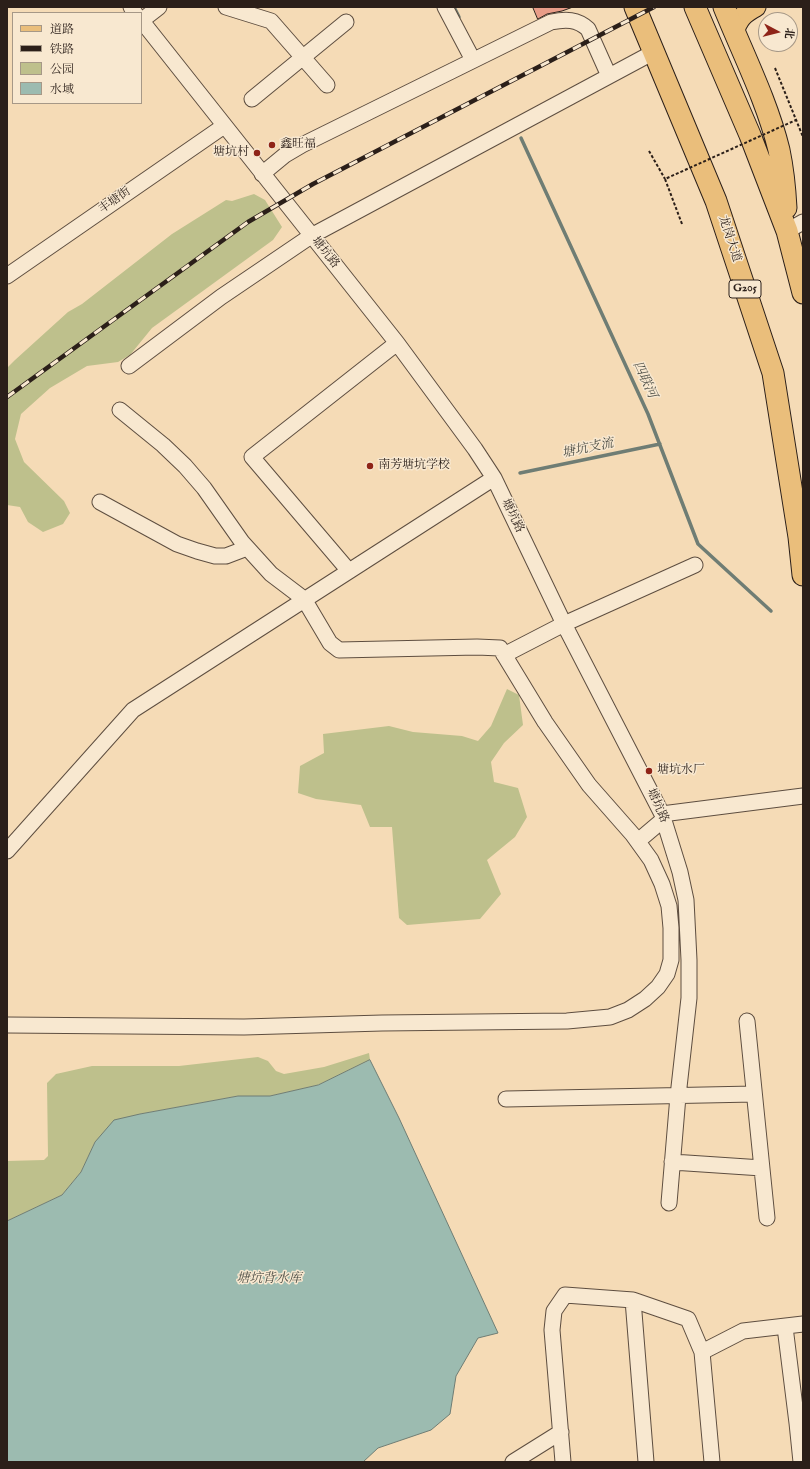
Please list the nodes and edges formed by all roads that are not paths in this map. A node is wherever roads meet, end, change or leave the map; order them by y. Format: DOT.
graph roads {
  1 [pos="159,7"];
  2 [pos="226,7"];
  3 [pos="445,7"];
  4 [pos="635,7"];
  5 [pos="695,7"];
  6 [pos="724,7"];
  7 [pos="756,7"];
  8 [pos="142,19"];
  9 [pos="142,21"];
  10 [pos="346,22"];
  11 [pos="734,32"];
  12 [pos="654,52"];
  13 [pos="303,57"];
  14 [pos="473,60"];
  15 [pos="609,76"];
  16 [pos="327,85"];
  17 [pos="252,99"];
  18 [pos="224,126"];
  19 [pos="262,174"];
  20 [pos="795,226"];
  21 [pos="311,236"];
  22 [pos="7,276"];
  23 [pos="803,293"];
  24 [pos="396,343"];
  25 [pos="129,366"];
  26 [pos="120,410"];
  27 [pos="494,478"];
  28 [pos="100,502"];
  29 [pos="801,537"];
  30 [pos="247,548"];
  31 [pos="694,565"];
  32 [pos="349,571"];
  33 [pos="803,575"];
  34 [pos="304,599"];
  35 [pos="564,624"];
  36 [pos="504,655"];
  37 [pos="803,796"];
  38 [pos="663,816"];
  39 [pos="638,841"];
  40 [pos="7,851"];
  41 [pos="746,1021"];
  42 [pos="7,1025"];
  43 [pos="754,1094"];
  44 [pos="678,1096"];
  45 [pos="506,1099"];
  46 [pos="672,1162"];
  47 [pos="762,1168"];
  48 [pos="669,1203"];
  49 [pos="766,1218"];
  50 [pos="633,1300"];
  51 [pos="803,1324"];
  52 [pos="785,1327"];
  53 [pos="702,1352"];
  54 [pos="561,1432"];
  55 [pos="513,1462"];
  56 [pos="563,1462"];
  57 [pos="646,1462"];
  58 [pos="712,1462"];
  59 [pos="801,1462"];
  1 -- 8 [label="street"];
  2 -- 13 [label="street"];
  3 -- 14 [label="street"];
  4 -- 12 [label="highway, 龙岗大道 / G205"];
  5 -- 20 [label="highway"];
  6 -- 11 [label="highway"];
  7 -- 11 [label="main road"];
  9 -- 18 [label="street, 塘坑路"];
  10 -- 13 [label="street"];
  11 -- 20 [label="highway"];
  12 -- 15 [label="street"];
  12 -- 29 [label="highway, 龙岗大道 / G205"];
  13 -- 16 [label="street"];
  13 -- 17 [label="street"];
  14 -- 15 [label="street"];
  14 -- 19 [label="street"];
  15 -- 21 [label="street"];
  18 -- 19 [label="street, 塘坑路"];
  18 -- 22 [label="street, 丰塘街"];
  19 -- 21 [label="street, 塘坑路"];
  20 -- 23 [label="highway"];
  21 -- 24 [label="street, 塘坑路"];
  21 -- 25 [label="street"];
  24 -- 27 [label="street, 塘坑路"];
  24 -- 32 [label="street"];
  26 -- 30 [label="street"];
  27 -- 32 [label="street"];
  27 -- 35 [label="street, 塘坑路"];
  28 -- 30 [label="street"];
  29 -- 33 [label="highway, 龙岗大道 / G205"];
  30 -- 34 [label="street"];
  31 -- 35 [label="street"];
  32 -- 34 [label="street"];
  34 -- 36 [label="street"];
  34 -- 40 [label="street"];
  35 -- 36 [label="street"];
  35 -- 38 [label="street, 塘坑路"];
  36 -- 39 [label="street"];
  37 -- 38 [label="street"];
  38 -- 39 [label="street"];
  38 -- 44 [label="street, 塘坑路"];
  39 -- 42 [label="street"];
  41 -- 43 [label="street"];
  43 -- 44 [label="street"];
  43 -- 47 [label="street"];
  44 -- 45 [label="street"];
  44 -- 46 [label="street, 塘坑路"];
  46 -- 47 [label="street"];
  46 -- 48 [label="street, 塘坑路"];
  47 -- 49 [label="street"];
  50 -- 53 [label="street"];
  50 -- 54 [label="street"];
  50 -- 57 [label="street"];
  51 -- 52 [label="street"];
  52 -- 53 [label="street"];
  52 -- 59 [label="street"];
  53 -- 58 [label="street"];
  54 -- 55 [label="street"];
  54 -- 56 [label="street"];
}
